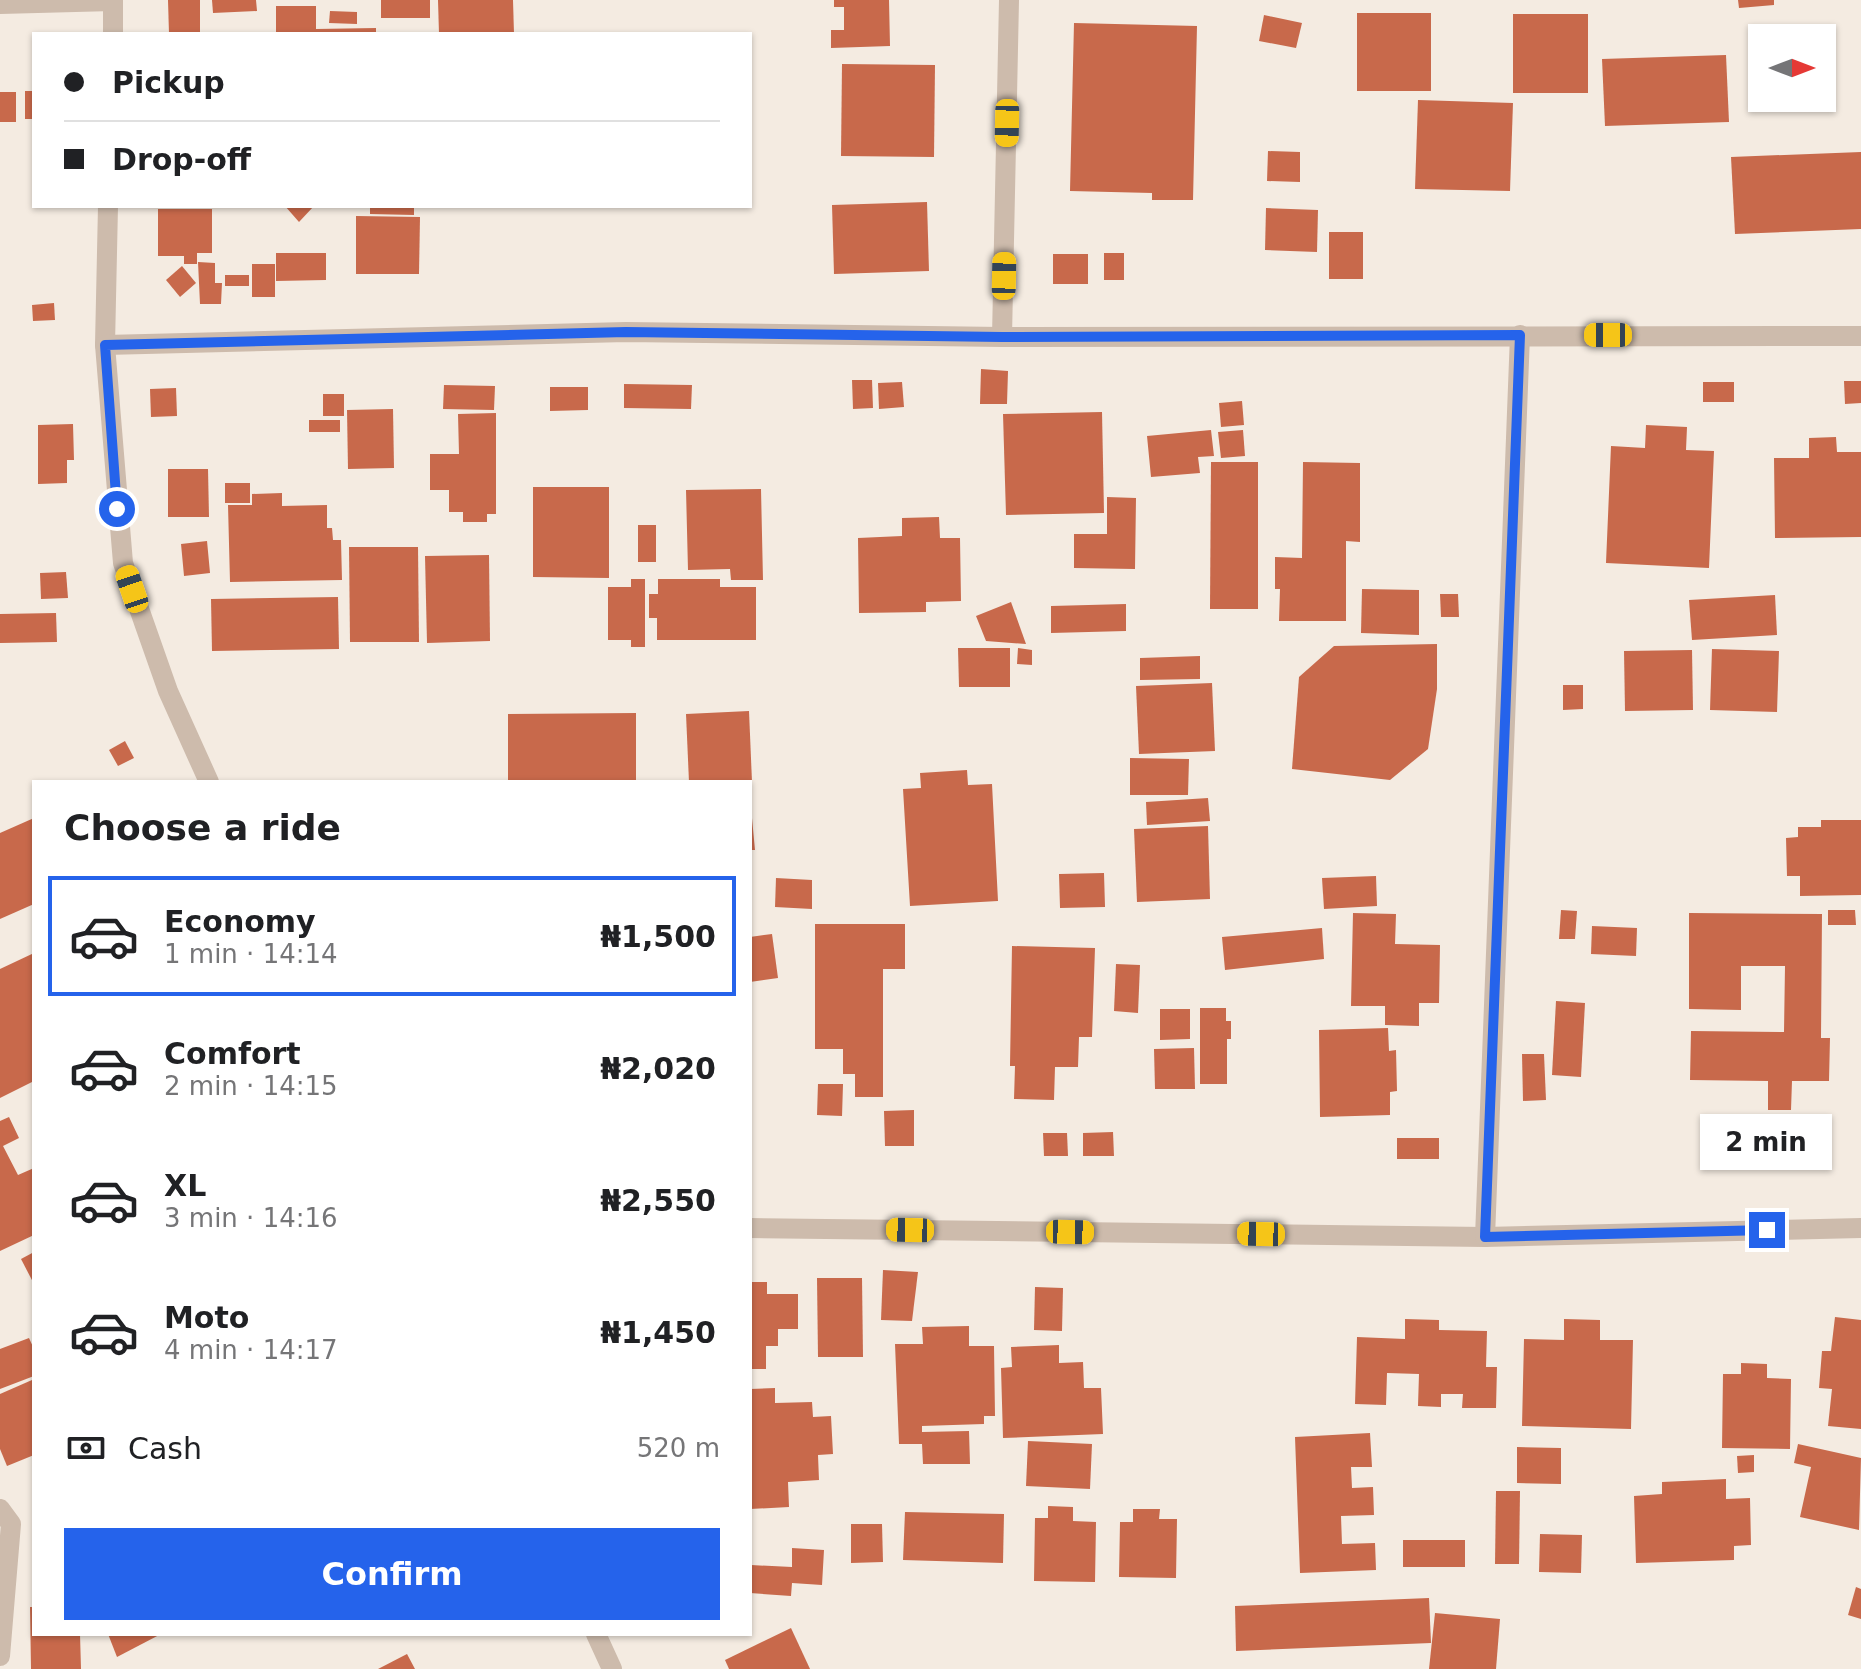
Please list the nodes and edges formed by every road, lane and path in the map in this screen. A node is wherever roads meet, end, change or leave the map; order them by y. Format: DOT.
graph roads {
  1 [pos="1009,0"];
  2 [pos="113,1"];
  3 [pos="0,4"];
  4 [pos="113,32"];
  5 [pos="108,208"];
  6 [pos="1520,335"];
  7 [pos="1861,336"];
  8 [pos="1002,337"];
  9 [pos="105,345"];
  10 [pos="208,780"];
  11 [pos="752,1228"];
  12 [pos="1861,1228"];
  13 [pos="1485,1237"];
  14 [pos="4,1524"];
  15 [pos="597,1636"];
  16 [pos="0,1656"];
  17 [pos="612,1669"];
  1 -- 8 [label="street"];
  2 -- 3 [label="street"];
  2 -- 4 [label="street"];
  5 -- 9 [label="street"];
  6 -- 7 [label="street"];
  6 -- 8 [label="street"];
  6 -- 13 [label="street"];
  8 -- 9 [label="street"];
  9 -- 10 [label="street"];
  11 -- 13 [label="street"];
  12 -- 13 [label="street"];
  14 -- 16 [label="street"];
  15 -- 17 [label="street"];
}
